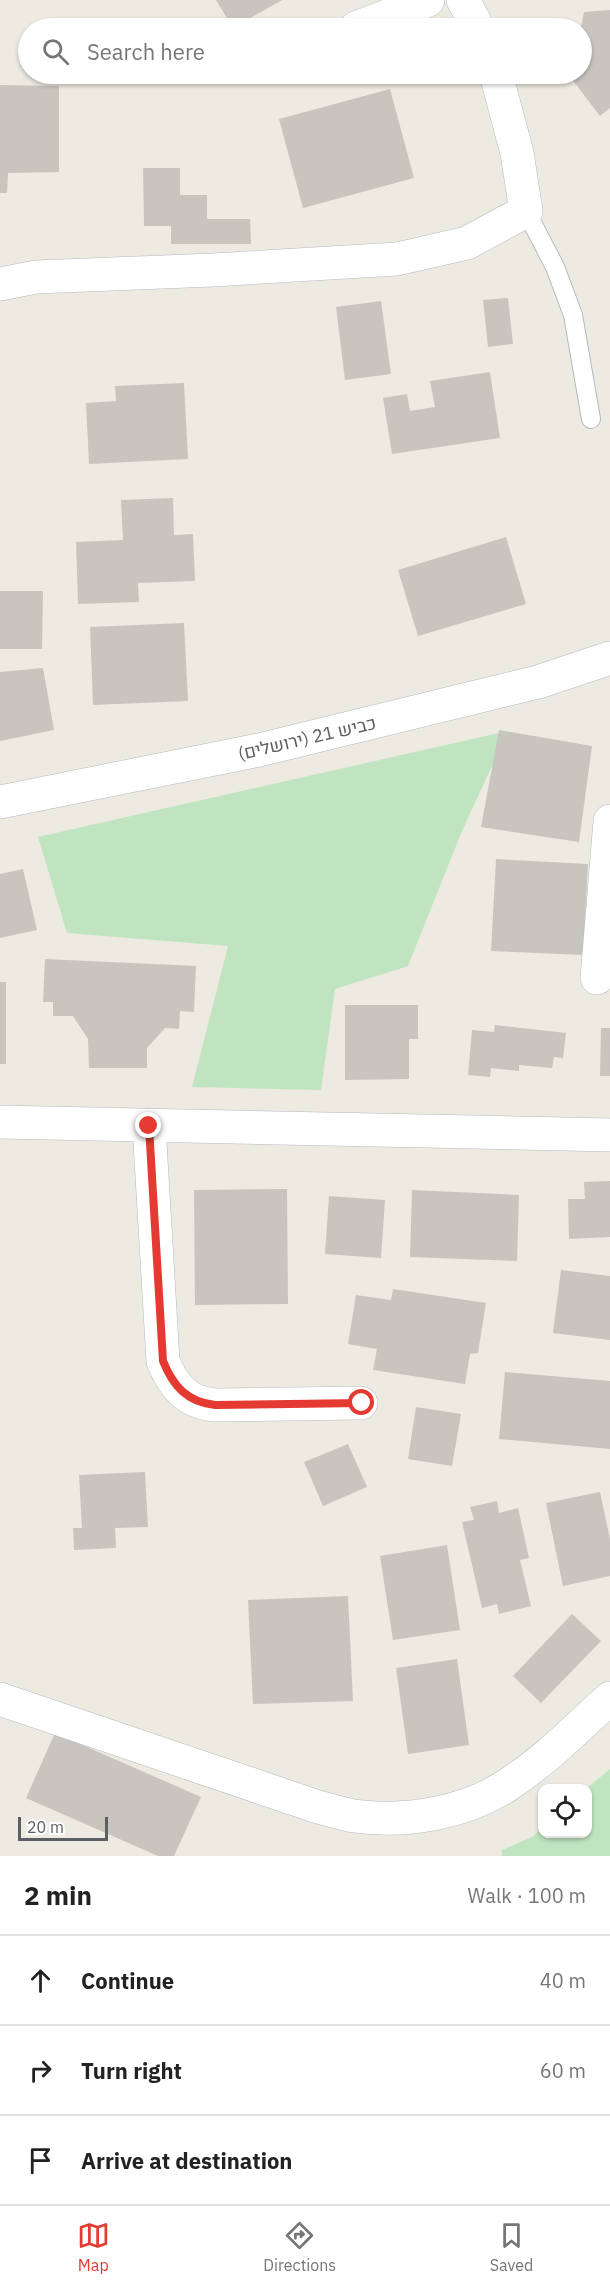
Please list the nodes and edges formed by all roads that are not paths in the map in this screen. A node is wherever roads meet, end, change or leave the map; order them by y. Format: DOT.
graph roads {
  1 [pos="428,0"];
  2 [pos="463,0"];
  3 [pos="382,18"];
  4 [pos="473,18"];
  5 [pos="499,84"];
  6 [pos="526,212"];
  7 [pos="0,284"];
  8 [pos="591,419"];
  9 [pos="610,658"];
  10 [pos="0,802"];
  11 [pos="610,821"];
  12 [pos="597,978"];
  13 [pos="0,1122"];
  14 [pos="149,1126"];
  15 [pos="610,1135"];
  16 [pos="362,1403"];
  17 [pos="610,1698"];
  18 [pos="0,1699"];
  1 -- 3 [label="street"];
  2 -- 4 [label="street"];
  5 -- 6 [label="street"];
  6 -- 7 [label="street"];
  6 -- 8 [label="lane"];
  9 -- 10 [label="street, כביש 21 (ירושלים)"];
  11 -- 12 [label="street"];
  13 -- 14 [label="street"];
  14 -- 15 [label="street"];
  14 -- 16 [label="street"];
  17 -- 18 [label="street"];
}
